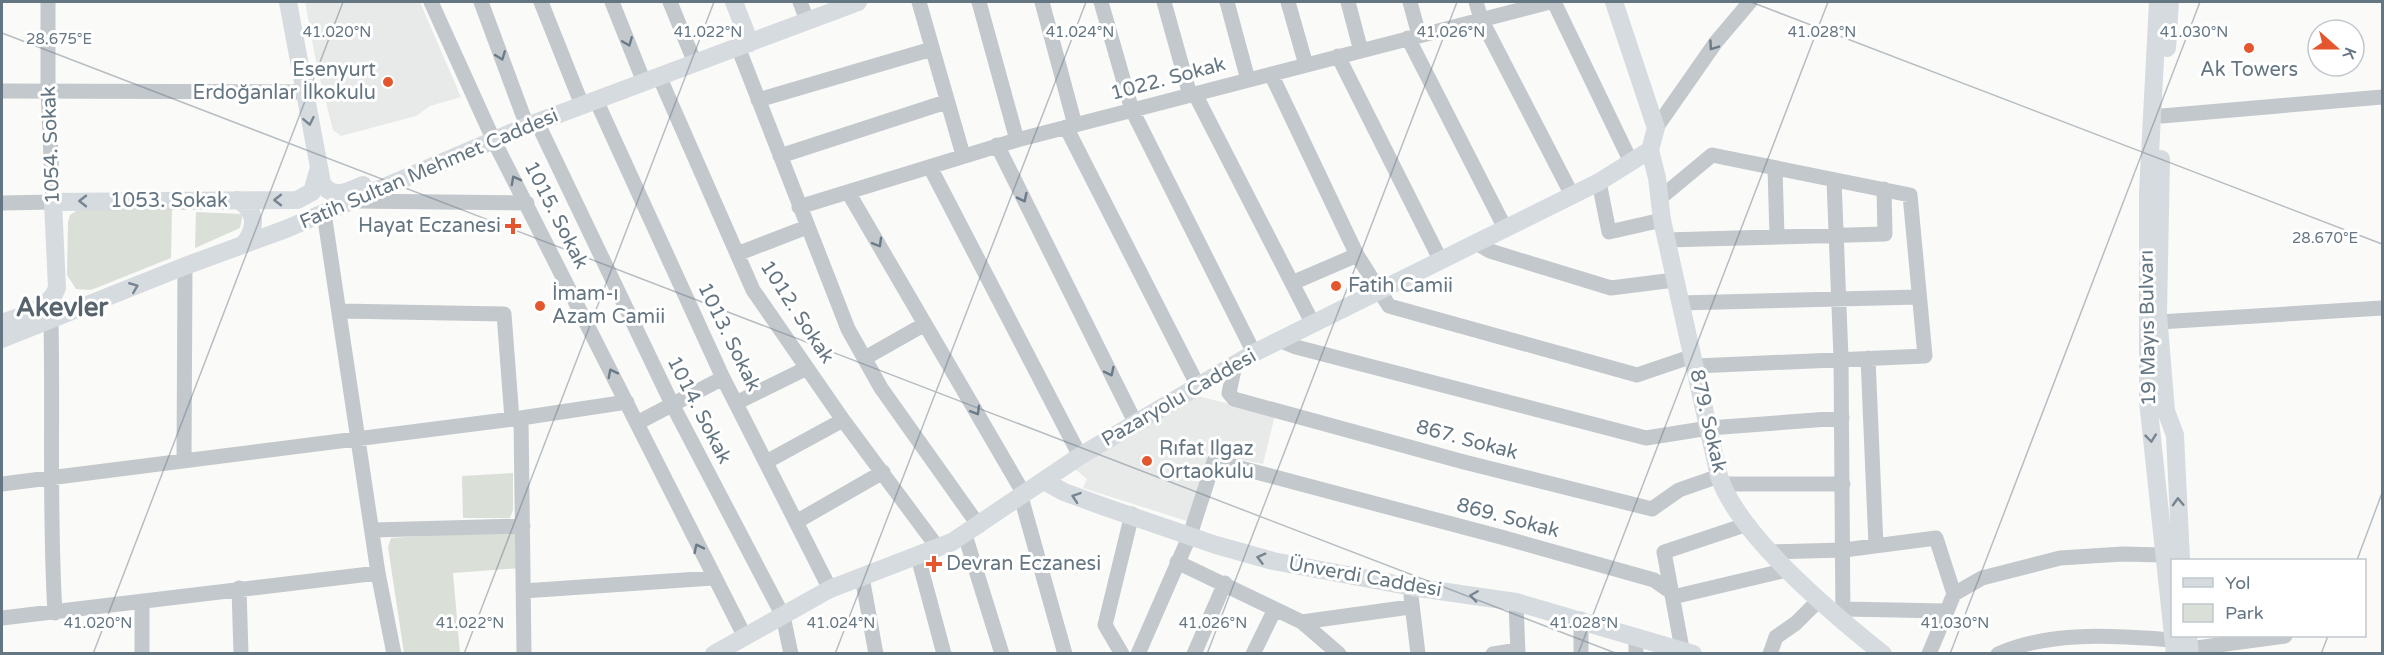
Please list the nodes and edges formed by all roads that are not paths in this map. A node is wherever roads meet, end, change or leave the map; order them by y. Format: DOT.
graph roads {
  1 [pos="48,2"];
  2 [pos="288,2"];
  3 [pos="431,2"];
  4 [pos="481,2"];
  5 [pos="541,2"];
  6 [pos="612,2"];
  7 [pos="670,2"];
  8 [pos="734,2"];
  9 [pos="800,2"];
  10 [pos="858,2"];
  11 [pos="919,2"];
  12 [pos="980,2"];
  13 [pos="1042,2"];
  14 [pos="1101,2"];
  15 [pos="1164,2"];
  16 [pos="1227,2"];
  17 [pos="1288,2"];
  18 [pos="1348,2"];
  19 [pos="1410,2"];
  20 [pos="1476,2"];
  21 [pos="1552,2"];
  22 [pos="1614,2"];
  23 [pos="1750,2"];
  24 [pos="2158,2"];
  25 [pos="2170,2"];
  26 [pos="1481,19"];
  27 [pos="807,20"];
  28 [pos="1414,37"];
  29 [pos="744,45"];
  30 [pos="932,49"];
  31 [pos="1360,51"];
  32 [pos="1338,56"];
  33 [pos="695,63"];
  34 [pos="1306,65"];
  35 [pos="1271,74"];
  36 [pos="652,79"];
  37 [pos="1248,80"];
  38 [pos="2,91"];
  39 [pos="48,91"];
  40 [pos="303,92"];
  41 [pos="1192,94"];
  42 [pos="2382,97"];
  43 [pos="758,100"];
  44 [pos="946,102"];
  45 [pos="589,103"];
  46 [pos="1132,110"];
  47 [pos="2162,116"];
  48 [pos="532,124"];
  49 [pos="1071,126"];
  50 [pos="1656,128"];
  51 [pos="1017,140"];
  52 [pos="494,141"];
  53 [pos="997,145"];
  54 [pos="1650,150"];
  55 [pos="963,155"];
  56 [pos="780,156"];
  57 [pos="449,159"];
  58 [pos="1631,162"];
  59 [pos="930,167"];
  60 [pos="1775,168"];
  61 [pos="318,171"];
  62 [pos="1834,180"];
  63 [pos="1599,182"];
  64 [pos="1884,189"];
  65 [pos="848,192"];
  66 [pos="1572,195"];
  67 [pos="1659,199"];
  68 [pos="237,200"];
  69 [pos="354,201"];
  70 [pos="53,202"];
  71 [pos="2,203"];
  72 [pos="527,203"];
  73 [pos="799,207"];
  74 [pos="324,213"];
  75 [pos="1662,220"];
  76 [pos="807,227"];
  77 [pos="1506,228"];
  78 [pos="1835,235"];
  79 [pos="1777,236"];
  80 [pos="1666,240"];
  81 [pos="1476,243"];
  82 [pos="244,244"];
  83 [pos="737,254"];
  84 [pos="1357,255"];
  85 [pos="1441,261"];
  86 [pos="185,266"];
  87 [pos="1674,280"];
  88 [pos="1292,284"];
  89 [pos="57,288"];
  90 [pos="1378,291"];
  91 [pos="1838,297"];
  92 [pos="1919,297"];
  93 [pos="1680,303"];
  94 [pos="90,305"];
  95 [pos="2382,308"];
  96 [pos="339,311"];
  97 [pos="51,321"];
  98 [pos="2159,322"];
  99 [pos="2,323"];
  100 [pos="925,324"];
  101 [pos="1313,324"];
  102 [pos="2,339"];
  103 [pos="1279,340"];
  104 [pos="1254,353"];
  105 [pos="865,358"];
  106 [pos="1841,358"];
  107 [pos="1868,358"];
  108 [pos="1694,361"];
  109 [pos="1235,365"];
  110 [pos="807,368"];
  111 [pos="723,378"];
  112 [pos="1198,386"];
  113 [pos="627,402"];
  114 [pos="736,403"];
  115 [pos="672,404"];
  116 [pos="1842,418"];
  117 [pos="517,419"];
  118 [pos="843,420"];
  119 [pos="1135,422"];
  120 [pos="636,423"];
  121 [pos="1709,428"];
  122 [pos="360,438"];
  123 [pos="1080,456"];
  124 [pos="184,460"];
  125 [pos="766,462"];
  126 [pos="883,472"];
  127 [pos="52,477"];
  128 [pos="1721,480"];
  129 [pos="1044,481"];
  130 [pos="2,484"];
  131 [pos="1843,484"];
  132 [pos="1023,496"];
  133 [pos="1132,514"];
  134 [pos="796,522"];
  135 [pos="1748,524"];
  136 [pos="522,526"];
  137 [pos="374,530"];
  138 [pos="972,530"];
  139 [pos="1190,535"];
  140 [pos="1876,546"];
  141 [pos="938,548"];
  142 [pos="1844,550"];
  143 [pos="1772,552"];
  144 [pos="918,557"];
  145 [pos="2172,558"];
  146 [pos="1177,562"];
  147 [pos="1787,570"];
  148 [pos="378,573"];
  149 [pos="862,577"];
  150 [pos="713,578"];
  151 [pos="1225,583"];
  152 [pos="1412,587"];
  153 [pos="239,588"];
  154 [pos="830,589"];
  155 [pos="1671,590"];
  156 [pos="524,591"];
  157 [pos="1954,594"];
  158 [pos="1819,600"];
  159 [pos="142,601"];
  160 [pos="1516,602"];
  161 [pos="1410,607"];
  162 [pos="1275,609"];
  163 [pos="1945,611"];
  164 [pos="55,613"];
  165 [pos="783,616"];
  166 [pos="1844,616"];
  167 [pos="2,618"];
  168 [pos="1581,619"];
  169 [pos="1302,622"];
  170 [pos="745,637"];
  171 [pos="2275,637"];
  172 [pos="1636,645"];
  173 [pos="2183,646"];
  174 [pos="1320,647"];
  175 [pos="1518,652"];
  176 [pos="1686,653"];
  177 [pos="142,654"];
  178 [pos="241,654"];
  179 [pos="394,654"];
  180 [pos="524,654"];
  181 [pos="714,654"];
  182 [pos="790,654"];
  183 [pos="876,654"];
  184 [pos="944,654"];
  185 [pos="1002,654"];
  186 [pos="1065,654"];
  187 [pos="1122,654"];
  188 [pos="1138,654"];
  189 [pos="1194,654"];
  190 [pos="1253,654"];
  191 [pos="1340,654"];
  192 [pos="1418,654"];
  193 [pos="1493,654"];
  194 [pos="1581,654"];
  195 [pos="1770,654"];
  196 [pos="1883,654"];
  197 [pos="1929,654"];
  198 [pos="1998,654"];
  1 -- 39 [label="street, 1054. Sokak"];
  2 -- 40 [label="main road"];
  3 -- 52 [label="street, 1015. Sokak"];
  4 -- 48 [label="street, 1014. Sokak, one-way"];
  5 -- 45 [label="street, 1013. Sokak"];
  6 -- 36 [label="street, 1012. Sokak, one-way"];
  7 -- 33 [label="street"];
  8 -- 29 [label="main road"];
  9 -- 27 [label="street"];
  10 -- 27 [label="main road, Fatih Sultan Mehmet Caddesi"];
  11 -- 30 [label="street"];
  12 -- 51 [label="street"];
  13 -- 49 [label="street"];
  14 -- 46 [label="street"];
  15 -- 41 [label="street"];
  16 -- 37 [label="street"];
  17 -- 34 [label="street"];
  18 -- 31 [label="street"];
  19 -- 28 [label="street"];
  20 -- 26 [label="street"];
  21 -- 26 [label="street, 1022. Sokak"];
  21 -- 58 [label="street"];
  22 -- 50 [label="main road"];
  23 -- 50 [label="street, one-way"];
  24 -- 145 [label="main road, 19 Mayıs Bulvarı, one-way"];
  25 -- 47 [label="main road, 19 Mayıs Bulvarı"];
  26 -- 28 [label="street, 1022. Sokak"];
  26 -- 66 [label="street"];
  27 -- 29 [label="main road, Fatih Sultan Mehmet Caddesi"];
  28 -- 31 [label="street, 1022. Sokak"];
  28 -- 77 [label="street"];
  29 -- 33 [label="main road, Fatih Sultan Mehmet Caddesi"];
  29 -- 43 [label="street"];
  30 -- 43 [label="street"];
  30 -- 44 [label="street"];
  31 -- 32 [label="street, 1022. Sokak"];
  32 -- 34 [label="street, 1022. Sokak"];
  32 -- 85 [label="street"];
  33 -- 36 [label="main road, Fatih Sultan Mehmet Caddesi"];
  34 -- 35 [label="street, 1022. Sokak"];
  35 -- 37 [label="street, 1022. Sokak"];
  35 -- 84 [label="street"];
  36 -- 45 [label="main road, Fatih Sultan Mehmet Caddesi"];
  36 -- 83 [label="street, 1012. Sokak"];
  37 -- 41 [label="street, 1022. Sokak"];
  38 -- 39 [label="street"];
  39 -- 40 [label="street"];
  39 -- 70 [label="street, 1054. Sokak"];
  40 -- 61 [label="main road, one-way"];
  41 -- 46 [label="street, 1022. Sokak"];
  41 -- 88 [label="street"];
  42 -- 47 [label="street"];
  43 -- 56 [label="street"];
  44 -- 55 [label="street"];
  44 -- 56 [label="street"];
  45 -- 48 [label="main road, Fatih Sultan Mehmet Caddesi"];
  45 -- 111 [label="street, 1013. Sokak"];
  46 -- 49 [label="street, 1022. Sokak"];
  46 -- 104 [label="street"];
  47 -- 98 [label="main road, 19 Mayıs Bulvarı"];
  48 -- 52 [label="main road, Fatih Sultan Mehmet Caddesi"];
  48 -- 115 [label="street, 1014. Sokak"];
  49 -- 51 [label="street, 1022. Sokak"];
  49 -- 112 [label="street"];
  50 -- 54 [label="main road, 879. Sokak"];
  51 -- 53 [label="street, 1022. Sokak"];
  52 -- 57 [label="main road, Fatih Sultan Mehmet Caddesi"];
  72 -- 52 [label="street, 1015. Sokak, one-way"];
  53 -- 55 [label="street, 1022. Sokak"];
  53 -- 119 [label="street, one-way"];
  54 -- 58 [label="main road, Pazaryolu Caddesi"];
  54 -- 67 [label="main road, 879. Sokak"];
  55 -- 59 [label="street, 1022. Sokak"];
  56 -- 73 [label="street"];
  57 -- 61 [label="main road"];
  57 -- 69 [label="main road, Fatih Sultan Mehmet Caddesi"];
  58 -- 63 [label="main road, Pazaryolu Caddesi"];
  59 -- 65 [label="street, 1022. Sokak"];
  59 -- 123 [label="street"];
  60 -- 62 [label="street"];
  60 -- 67 [label="street"];
  60 -- 79 [label="street"];
  61 -- 68 [label="main road, 1053. Sokak, one-way"];
  62 -- 64 [label="street"];
  62 -- 78 [label="street"];
  63 -- 66 [label="main road, Pazaryolu Caddesi"];
  63 -- 75 [label="street"];
  64 -- 78 [label="street"];
  64 -- 92 [label="street"];
  65 -- 73 [label="street, 1022. Sokak"];
  65 -- 100 [label="street, one-way"];
  66 -- 77 [label="main road, Pazaryolu Caddesi"];
  67 -- 75 [label="main road, 879. Sokak"];
  68 -- 70 [label="main road, 1053. Sokak, one-way"];
  68 -- 82 [label="main road"];
  69 -- 72 [label="street"];
  69 -- 74 [label="main road, Fatih Sultan Mehmet Caddesi"];
  70 -- 71 [label="street, 1053. Sokak"];
  70 -- 89 [label="main road, 1054. Sokak"];
  113 -- 72 [label="street, 1015. Sokak, one-way"];
  73 -- 76 [label="street"];
  74 -- 82 [label="main road, Fatih Sultan Mehmet Caddesi"];
  74 -- 96 [label="street"];
  75 -- 80 [label="main road, 879. Sokak"];
  76 -- 83 [label="street"];
  76 -- 105 [label="street"];
  77 -- 81 [label="main road, Pazaryolu Caddesi"];
  78 -- 79 [label="street"];
  78 -- 91 [label="street"];
  79 -- 80 [label="street"];
  80 -- 87 [label="main road, 879. Sokak"];
  81 -- 85 [label="main road, Pazaryolu Caddesi"];
  81 -- 87 [label="street"];
  82 -- 86 [label="main road, Fatih Sultan Mehmet Caddesi"];
  83 -- 110 [label="street, 1012. Sokak"];
  84 -- 88 [label="street"];
  84 -- 90 [label="street"];
  85 -- 90 [label="main road, Pazaryolu Caddesi"];
  94 -- 86 [label="main road, Fatih Sultan Mehmet Caddesi, one-way"];
  86 -- 124 [label="street"];
  87 -- 93 [label="main road, 879. Sokak"];
  88 -- 101 [label="street"];
  89 -- 94 [label="main road"];
  89 -- 99 [label="main road"];
  90 -- 101 [label="main road, Pazaryolu Caddesi"];
  90 -- 108 [label="street"];
  91 -- 92 [label="street"];
  91 -- 93 [label="street"];
  91 -- 106 [label="street"];
  92 -- 107 [label="street"];
  93 -- 108 [label="main road, 879. Sokak"];
  94 -- 97 [label="main road, Fatih Sultan Mehmet Caddesi"];
  95 -- 98 [label="street"];
  96 -- 117 [label="street"];
  96 -- 122 [label="street"];
  97 -- 102 [label="main road, Fatih Sultan Mehmet Caddesi"];
  97 -- 127 [label="street"];
  145 -- 98 [label="main road, 19 Mayıs Bulvarı, one-way"];
  100 -- 105 [label="street"];
  100 -- 132 [label="street, one-way"];
  101 -- 103 [label="main road, Pazaryolu Caddesi"];
  103 -- 104 [label="main road, Pazaryolu Caddesi"];
  103 -- 121 [label="street"];
  104 -- 109 [label="main road, Pazaryolu Caddesi"];
  105 -- 138 [label="street"];
  106 -- 107 [label="street"];
  106 -- 108 [label="street"];
  106 -- 116 [label="street"];
  107 -- 140 [label="street"];
  108 -- 121 [label="main road, 879. Sokak"];
  109 -- 112 [label="main road, Pazaryolu Caddesi"];
  109 -- 128 [label="street, 867. Sokak"];
  110 -- 114 [label="street"];
  110 -- 118 [label="street, 1012. Sokak"];
  111 -- 114 [label="street, 1013. Sokak"];
  111 -- 115 [label="street"];
  112 -- 119 [label="main road, Pazaryolu Caddesi"];
  113 -- 117 [label="street"];
  113 -- 120 [label="street, 1015. Sokak"];
  114 -- 125 [label="street, 1013. Sokak"];
  115 -- 120 [label="street"];
  115 -- 165 [label="street, 1014. Sokak"];
  116 -- 121 [label="street"];
  116 -- 131 [label="street"];
  117 -- 122 [label="street"];
  117 -- 136 [label="street"];
  118 -- 125 [label="street"];
  118 -- 126 [label="street, 1012. Sokak"];
  119 -- 123 [label="main road, Pazaryolu Caddesi"];
  150 -- 120 [label="street, 1015. Sokak, one-way"];
  121 -- 128 [label="main road, 879. Sokak"];
  122 -- 124 [label="street"];
  122 -- 137 [label="street"];
  123 -- 129 [label="main road, Pazaryolu Caddesi"];
  124 -- 127 [label="street"];
  125 -- 134 [label="street, 1013. Sokak"];
  126 -- 134 [label="street"];
  126 -- 141 [label="street, 1012. Sokak"];
  127 -- 130 [label="street"];
  127 -- 164 [label="street"];
  128 -- 131 [label="street"];
  128 -- 135 [label="main road, 879. Sokak"];
  129 -- 132 [label="main road, Pazaryolu Caddesi"];
  133 -- 129 [label="main road, Ünverdi Caddesi, one-way"];
  131 -- 142 [label="street"];
  132 -- 138 [label="main road, Pazaryolu Caddesi"];
  132 -- 186 [label="street"];
  133 -- 139 [label="main road, Ünverdi Caddesi"];
  133 -- 187 [label="street"];
  134 -- 154 [label="street, 1013. Sokak"];
  135 -- 143 [label="main road, 879. Sokak"];
  135 -- 155 [label="street"];
  136 -- 137 [label="street"];
  136 -- 156 [label="street"];
  137 -- 148 [label="street"];
  138 -- 141 [label="main road, Pazaryolu Caddesi"];
  138 -- 185 [label="street"];
  139 -- 146 [label="street"];
  152 -- 139 [label="main road, Ünverdi Caddesi, one-way"];
  139 -- 155 [label="street, 869. Sokak"];
  140 -- 142 [label="street"];
  140 -- 157 [label="street"];
  141 -- 144 [label="main road, Pazaryolu Caddesi"];
  142 -- 143 [label="street"];
  142 -- 166 [label="street"];
  143 -- 147 [label="main road, 879. Sokak"];
  144 -- 149 [label="main road, Pazaryolu Caddesi"];
  144 -- 184 [label="street"];
  145 -- 157 [label="street"];
  146 -- 151 [label="street"];
  146 -- 188 [label="street"];
  147 -- 155 [label="street, 869. Sokak"];
  147 -- 158 [label="main road, 879. Sokak"];
  148 -- 153 [label="street"];
  148 -- 179 [label="street"];
  149 -- 154 [label="main road, Pazaryolu Caddesi"];
  149 -- 183 [label="street"];
  150 -- 156 [label="street"];
  150 -- 170 [label="street, 1015. Sokak"];
  151 -- 162 [label="street"];
  151 -- 189 [label="street"];
  160 -- 152 [label="main road, Ünverdi Caddesi, one-way"];
  152 -- 161 [label="street"];
  153 -- 159 [label="street"];
  153 -- 178 [label="street"];
  154 -- 165 [label="main road, Pazaryolu Caddesi"];
  155 -- 176 [label="street"];
  156 -- 180 [label="street"];
  157 -- 163 [label="street"];
  158 -- 166 [label="main road, 879. Sokak"];
  158 -- 195 [label="street"];
  159 -- 164 [label="street"];
  159 -- 177 [label="street"];
  160 -- 168 [label="main road, Ünverdi Caddesi"];
  160 -- 175 [label="street"];
  161 -- 169 [label="street"];
  161 -- 192 [label="street"];
  162 -- 169 [label="street"];
  162 -- 190 [label="street"];
  163 -- 166 [label="street"];
  163 -- 197 [label="street"];
  164 -- 167 [label="street"];
  165 -- 170 [label="main road, Pazaryolu Caddesi"];
  165 -- 182 [label="street, 1014. Sokak"];
  166 -- 196 [label="main road, 879. Sokak"];
  168 -- 172 [label="main road, Ünverdi Caddesi"];
  168 -- 194 [label="street"];
  169 -- 174 [label="street"];
  170 -- 181 [label="main road, Pazaryolu Caddesi"];
  171 -- 173 [label="street"];
  172 -- 176 [label="main road, Ünverdi Caddesi"];
  173 -- 198 [label="street"];
  174 -- 191 [label="street"];
  175 -- 193 [label="street"];
}
